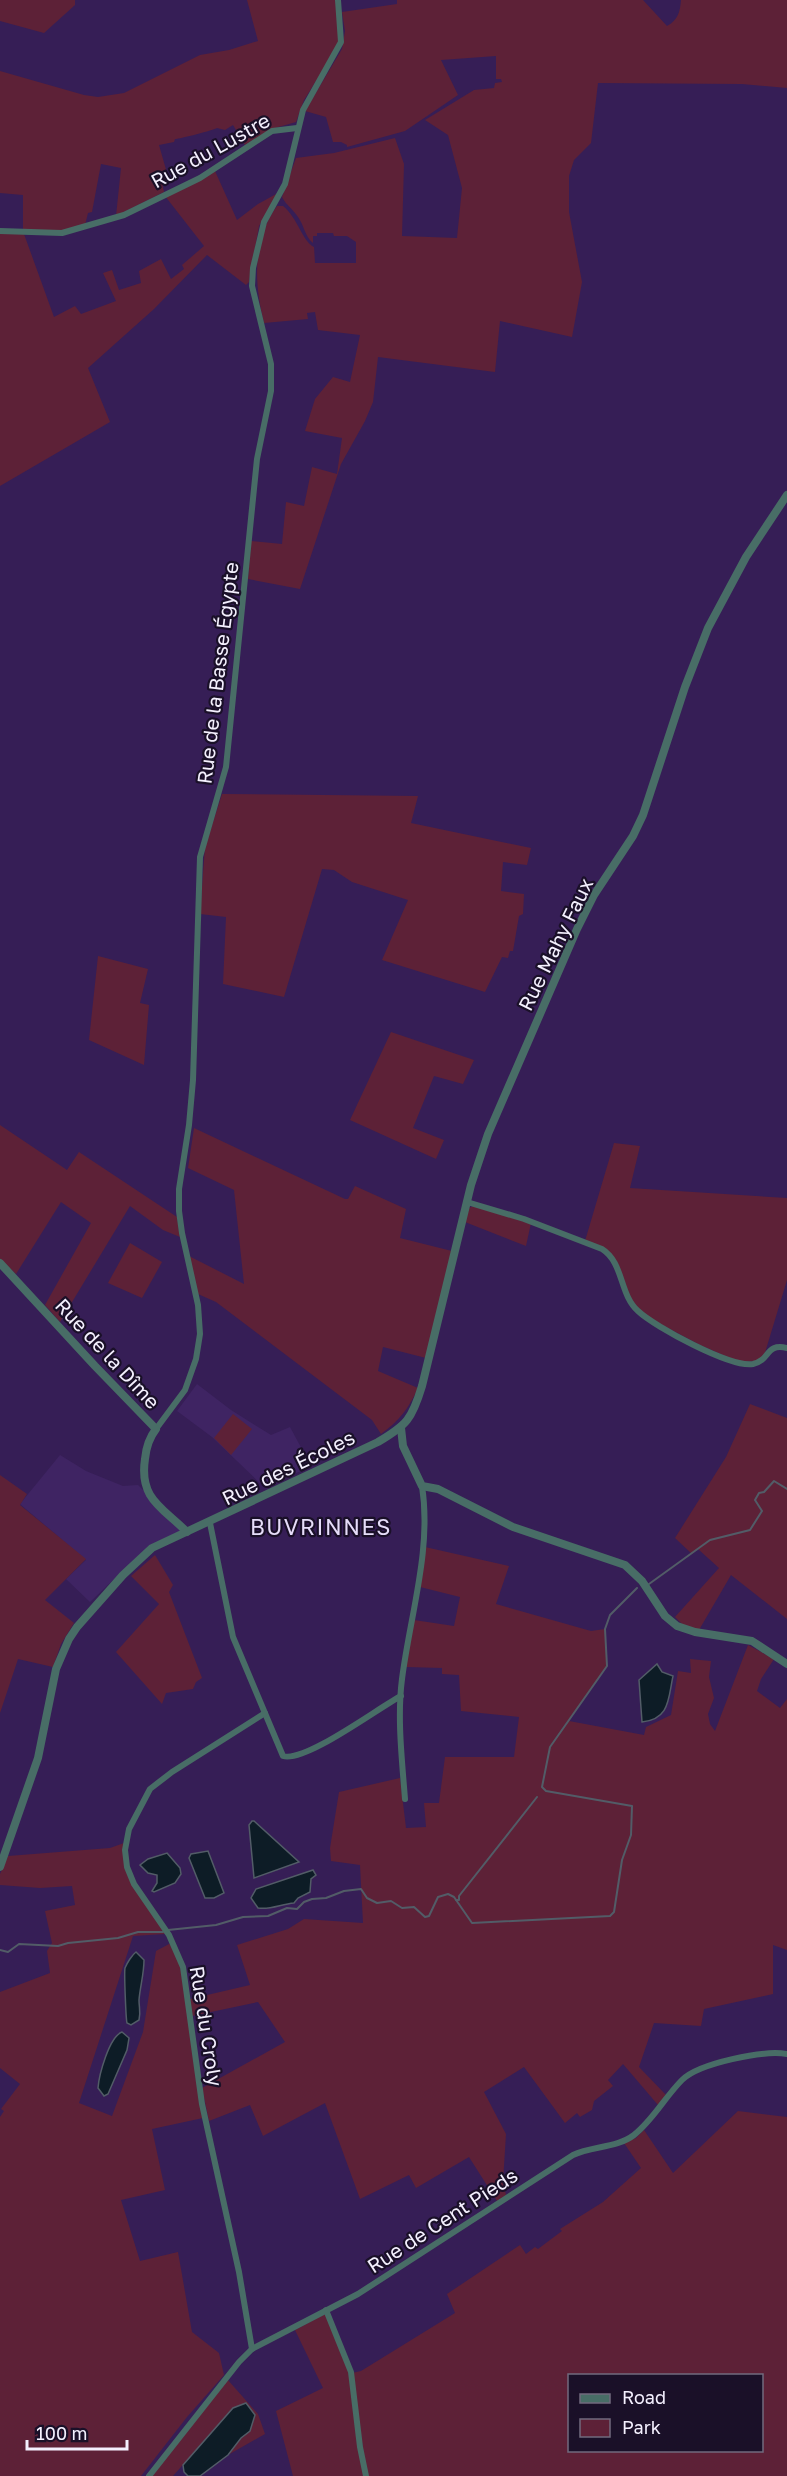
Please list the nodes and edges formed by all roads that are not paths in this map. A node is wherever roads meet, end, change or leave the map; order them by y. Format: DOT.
graph roads {
  1 [pos="338,0"];
  2 [pos="297,128"];
  3 [pos="0,231"];
  4 [pos="787,495"];
  5 [pos="467,1202"];
  6 [pos="0,1263"];
  7 [pos="787,1348"];
  8 [pos="401,1428"];
  9 [pos="156,1429"];
  10 [pos="422,1486"];
  11 [pos="210,1523"];
  12 [pos="187,1532"];
  13 [pos="787,1664"];
  14 [pos="401,1696"];
  15 [pos="265,1713"];
  16 [pos="405,1799"];
  17 [pos="0,1867"];
  18 [pos="787,2054"];
  19 [pos="326,2310"];
  20 [pos="252,2349"];
  21 [pos="149,2476"];
  22 [pos="366,2476"];
  1 -- 2 [label="street, Rue de la Basse Égypte"];
  2 -- 3 [label="street, Rue du Lustre"];
  2 -- 9 [label="street, Rue de la Basse Égypte"];
  4 -- 5 [label="street, Rue Mahy Faux"];
  5 -- 7 [label="street"];
  5 -- 8 [label="street, Rue Mahy Faux"];
  6 -- 9 [label="street, Rue de la Dîme"];
  8 -- 10 [label="street"];
  8 -- 11 [label="street, Rue des Écoles"];
  9 -- 12 [label="street, Rue de la Dîme"];
  10 -- 13 [label="street"];
  10 -- 14 [label="street"];
  11 -- 12 [label="street, Rue des Écoles"];
  11 -- 15 [label="street"];
  12 -- 17 [label="street, Rue des Écoles"];
  14 -- 15 [label="street"];
  14 -- 16 [label="street"];
  15 -- 20 [label="street, Rue du Croly"];
  18 -- 19 [label="street, Rue de Cent Pieds"];
  19 -- 20 [label="street, Rue de Cent Pieds"];
  19 -- 22 [label="street"];
  20 -- 21 [label="street, Rue de Cent Pieds"];
}
